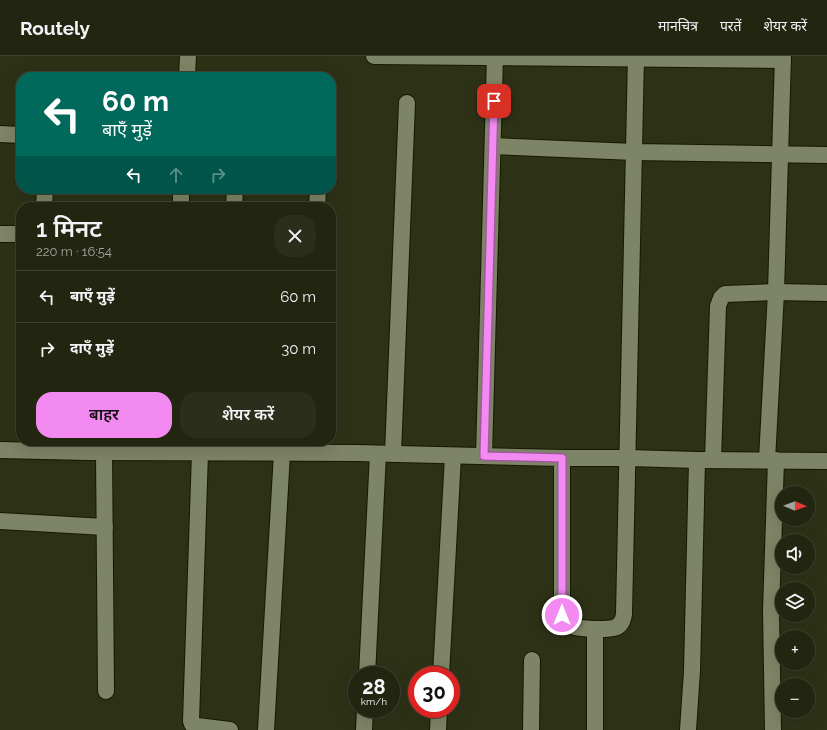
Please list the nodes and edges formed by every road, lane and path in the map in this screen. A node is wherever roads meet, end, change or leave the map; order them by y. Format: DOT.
graph roads {
  1 [pos="188,56"];
  2 [pos="374,56"];
  3 [pos="391,56"];
  4 [pos="495,57"];
  5 [pos="636,57"];
  6 [pos="783,58"];
  7 [pos="187,72"];
  8 [pos="407,103"];
  9 [pos="0,134"];
  10 [pos="16,135"];
  11 [pos="493,146"];
  12 [pos="635,152"];
  13 [pos="779,155"];
  14 [pos="827,156"];
  15 [pos="0,234"];
  16 [pos="16,234"];
  17 [pos="776,292"];
  18 [pos="827,293"];
  19 [pos="169,447"];
  20 [pos="220,447"];
  21 [pos="306,447"];
  22 [pos="0,450"];
  23 [pos="104,452"];
  24 [pos="200,452"];
  25 [pos="282,453"];
  26 [pos="386,454"];
  27 [pos="453,456"];
  28 [pos="484,456"];
  29 [pos="562,458"];
  30 [pos="628,458"];
  31 [pos="697,460"];
  32 [pos="713,460"];
  33 [pos="772,460"];
  34 [pos="827,461"];
  35 [pos="0,521"];
  36 [pos="105,527"];
  37 [pos="595,629"];
  38 [pos="532,660"];
  39 [pos="368,666"];
  40 [pos="441,666"];
  41 [pos="106,691"];
  42 [pos="365,718"];
  43 [pos="439,718"];
  44 [pos="230,730"];
  45 [pos="266,730"];
  46 [pos="364,730"];
  47 [pos="438,730"];
  48 [pos="531,730"];
  49 [pos="595,730"];
  50 [pos="688,730"];
  51 [pos="774,730"];
  1 -- 7 [label="street"];
  2 -- 3 [label="street"];
  3 -- 4 [label="street"];
  4 -- 5 [label="street"];
  4 -- 11 [label="street"];
  5 -- 6 [label="street"];
  5 -- 12 [label="street"];
  6 -- 13 [label="street"];
  8 -- 26 [label="street"];
  9 -- 10 [label="street"];
  11 -- 12 [label="street"];
  11 -- 28 [label="street"];
  12 -- 13 [label="street"];
  12 -- 30 [label="street"];
  13 -- 14 [label="street"];
  13 -- 17 [label="street"];
  15 -- 16 [label="street"];
  17 -- 18 [label="street"];
  17 -- 32 [label="street"];
  17 -- 33 [label="street"];
  19 -- 23 [label="street"];
  19 -- 24 [label="street"];
  20 -- 24 [label="street"];
  20 -- 25 [label="street"];
  21 -- 25 [label="street"];
  21 -- 26 [label="street"];
  22 -- 23 [label="street"];
  23 -- 36 [label="street"];
  24 -- 44 [label="street"];
  25 -- 45 [label="street"];
  26 -- 27 [label="street"];
  26 -- 39 [label="street"];
  27 -- 28 [label="street"];
  27 -- 40 [label="street"];
  28 -- 29 [label="street"];
  29 -- 30 [label="street"];
  29 -- 37 [label="street"];
  30 -- 31 [label="street"];
  30 -- 37 [label="street"];
  31 -- 32 [label="street"];
  31 -- 50 [label="street"];
  32 -- 33 [label="street"];
  33 -- 34 [label="street"];
  33 -- 51 [label="street"];
  35 -- 36 [label="street"];
  36 -- 41 [label="street"];
  37 -- 49 [label="street"];
  38 -- 48 [label="street"];
  42 -- 46 [label="street"];
  43 -- 47 [label="street"];
}
